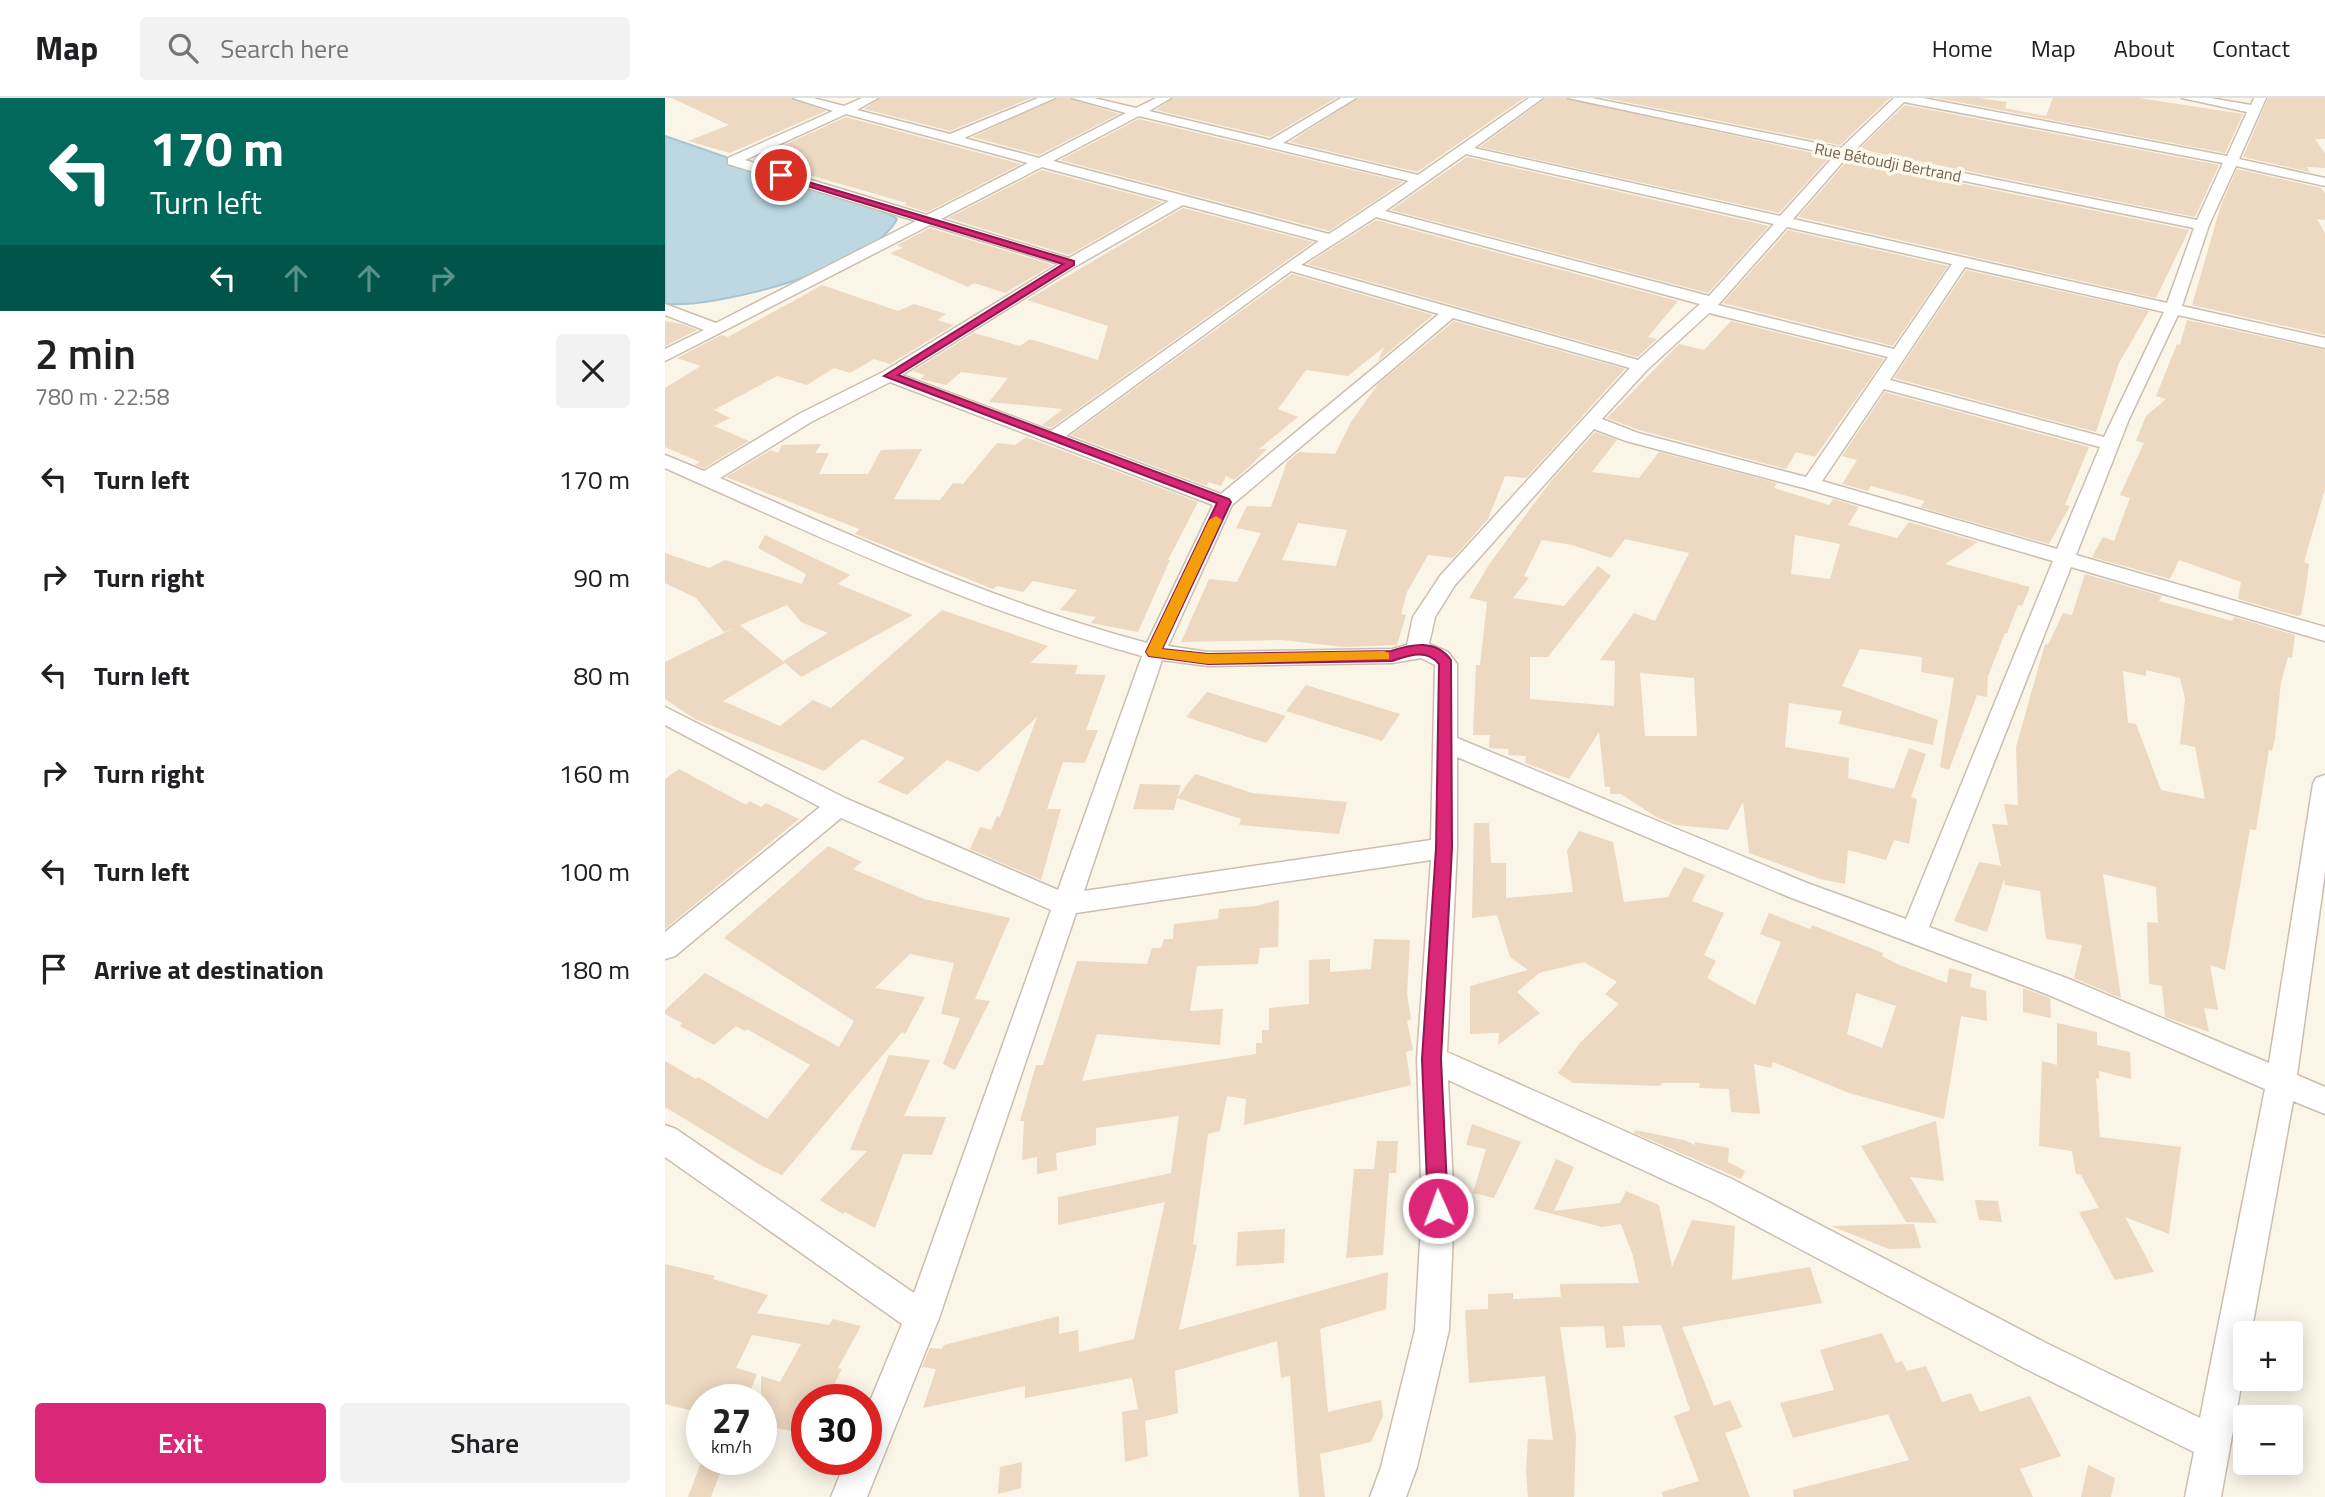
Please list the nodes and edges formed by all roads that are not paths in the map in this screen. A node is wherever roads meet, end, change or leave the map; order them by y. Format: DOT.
graph roads {
  1 [pos="799,98"];
  2 [pos="872,98"];
  3 [pos="1049,98"];
  4 [pos="1078,98"];
  5 [pos="1164,98"];
  6 [pos="1350,98"];
  7 [pos="1537,98"];
  8 [pos="1574,98"];
  9 [pos="1903,98"];
  10 [pos="2188,98"];
  11 [pos="2257,104"];
  12 [pos="844,110"];
  13 [pos="1136,112"];
  14 [pos="950,139"];
  15 [pos="1272,144"];
  16 [pos="1465,150"];
  17 [pos="1844,153"];
  18 [pos="1039,161"];
  19 [pos="2232,161"];
  20 [pos="1418,179"];
  21 [pos="2325,182"];
  22 [pos="1181,200"];
  23 [pos="1374,212"];
  24 [pos="927,219"];
  25 [pos="1785,220"];
  26 [pos="2202,225"];
  27 [pos="1333,240"];
  28 [pos="1961,262"];
  29 [pos="1071,263"];
  30 [pos="1289,266"];
  31 [pos="1708,304"];
  32 [pos="665,309"];
  33 [pos="2172,309"];
  34 [pos="1449,313"];
  35 [pos="715,328"];
  36 [pos="2325,343"];
  37 [pos="1900,355"];
  38 [pos="665,356"];
  39 [pos="1640,366"];
  40 [pos="889,376"];
  41 [pos="1878,382"];
  42 [pos="1590,421"];
  43 [pos="1052,438"];
  44 [pos="2110,444"];
  45 [pos="665,461"];
  46 [pos="705,479"];
  47 [pos="1811,484"];
  48 [pos="1224,502"];
  49 [pos="2065,558"];
  50 [pos="2325,634"];
  51 [pos="1417,648"];
  52 [pos="1154,652"];
  53 [pos="665,715"];
  54 [pos="1446,743"];
  55 [pos="2325,784"];
  56 [pos="838,806"];
  57 [pos="1444,848"];
  58 [pos="1064,904"];
  59 [pos="1914,931"];
  60 [pos="665,948"];
  61 [pos="1432,1059"];
  62 [pos="2281,1083"];
  63 [pos="2325,1101"];
  64 [pos="665,1139"];
  65 [pos="922,1318"];
  66 [pos="882,1415"];
  67 [pos="2212,1442"];
  68 [pos="858,1475"];
  69 [pos="849,1497"];
  70 [pos="1388,1497"];
  71 [pos="2203,1497"];
  1 -- 12 [label="street"];
  2 -- 12 [label="street"];
  3 -- 14 [label="street"];
  4 -- 13 [label="street"];
  5 -- 13 [label="street"];
  6 -- 15 [label="street"];
  7 -- 16 [label="street"];
  8 -- 17 [label="street, Rue Bétoudji Bertrand"];
  9 -- 17 [label="street"];
  9 -- 19 [label="street"];
  10 -- 11 [label="street"];
  11 -- 19 [label="street"];
  12 -- 14 [label="street"];
  12 -- 24 [label="street"];
  13 -- 15 [label="street"];
  13 -- 18 [label="street"];
  14 -- 18 [label="street"];
  15 -- 20 [label="street"];
  16 -- 20 [label="street"];
  16 -- 25 [label="street"];
  17 -- 25 [label="street"];
  17 -- 26 [label="street, Rue Bétoudji Bertrand"];
  18 -- 22 [label="street"];
  18 -- 24 [label="street"];
  19 -- 21 [label="street"];
  19 -- 26 [label="street"];
  20 -- 23 [label="street"];
  22 -- 27 [label="street"];
  22 -- 29 [label="street"];
  23 -- 27 [label="street"];
  23 -- 31 [label="street"];
  24 -- 29 [label="street"];
  24 -- 35 [label="street"];
  25 -- 28 [label="street"];
  25 -- 31 [label="street"];
  26 -- 33 [label="street"];
  27 -- 30 [label="street"];
  28 -- 33 [label="street"];
  28 -- 37 [label="street"];
  29 -- 40 [label="street"];
  30 -- 34 [label="street"];
  30 -- 43 [label="street"];
  31 -- 37 [label="street"];
  31 -- 39 [label="street"];
  32 -- 35 [label="street"];
  33 -- 36 [label="street"];
  33 -- 44 [label="street"];
  34 -- 39 [label="street"];
  34 -- 48 [label="street"];
  35 -- 38 [label="street"];
  37 -- 41 [label="street"];
  39 -- 42 [label="street"];
  40 -- 43 [label="street"];
  40 -- 46 [label="street"];
  41 -- 44 [label="street"];
  41 -- 47 [label="street"];
  42 -- 47 [label="street"];
  42 -- 51 [label="street"];
  43 -- 48 [label="street"];
  44 -- 49 [label="street"];
  45 -- 46 [label="street"];
  46 -- 52 [label="street"];
  47 -- 49 [label="street"];
  48 -- 52 [label="street"];
  49 -- 50 [label="street"];
  49 -- 59 [label="street"];
  51 -- 52 [label="street"];
  51 -- 54 [label="street"];
  52 -- 58 [label="street"];
  53 -- 56 [label="street"];
  54 -- 57 [label="street"];
  54 -- 59 [label="street"];
  55 -- 62 [label="street"];
  56 -- 58 [label="street"];
  56 -- 60 [label="street"];
  57 -- 58 [label="street"];
  57 -- 61 [label="street"];
  58 -- 65 [label="street"];
  59 -- 62 [label="street"];
  61 -- 67 [label="street"];
  61 -- 70 [label="street"];
  62 -- 63 [label="street"];
  62 -- 67 [label="street"];
  64 -- 65 [label="street"];
  65 -- 66 [label="street"];
  67 -- 71 [label="street"];
  68 -- 69 [label="street"];
}
